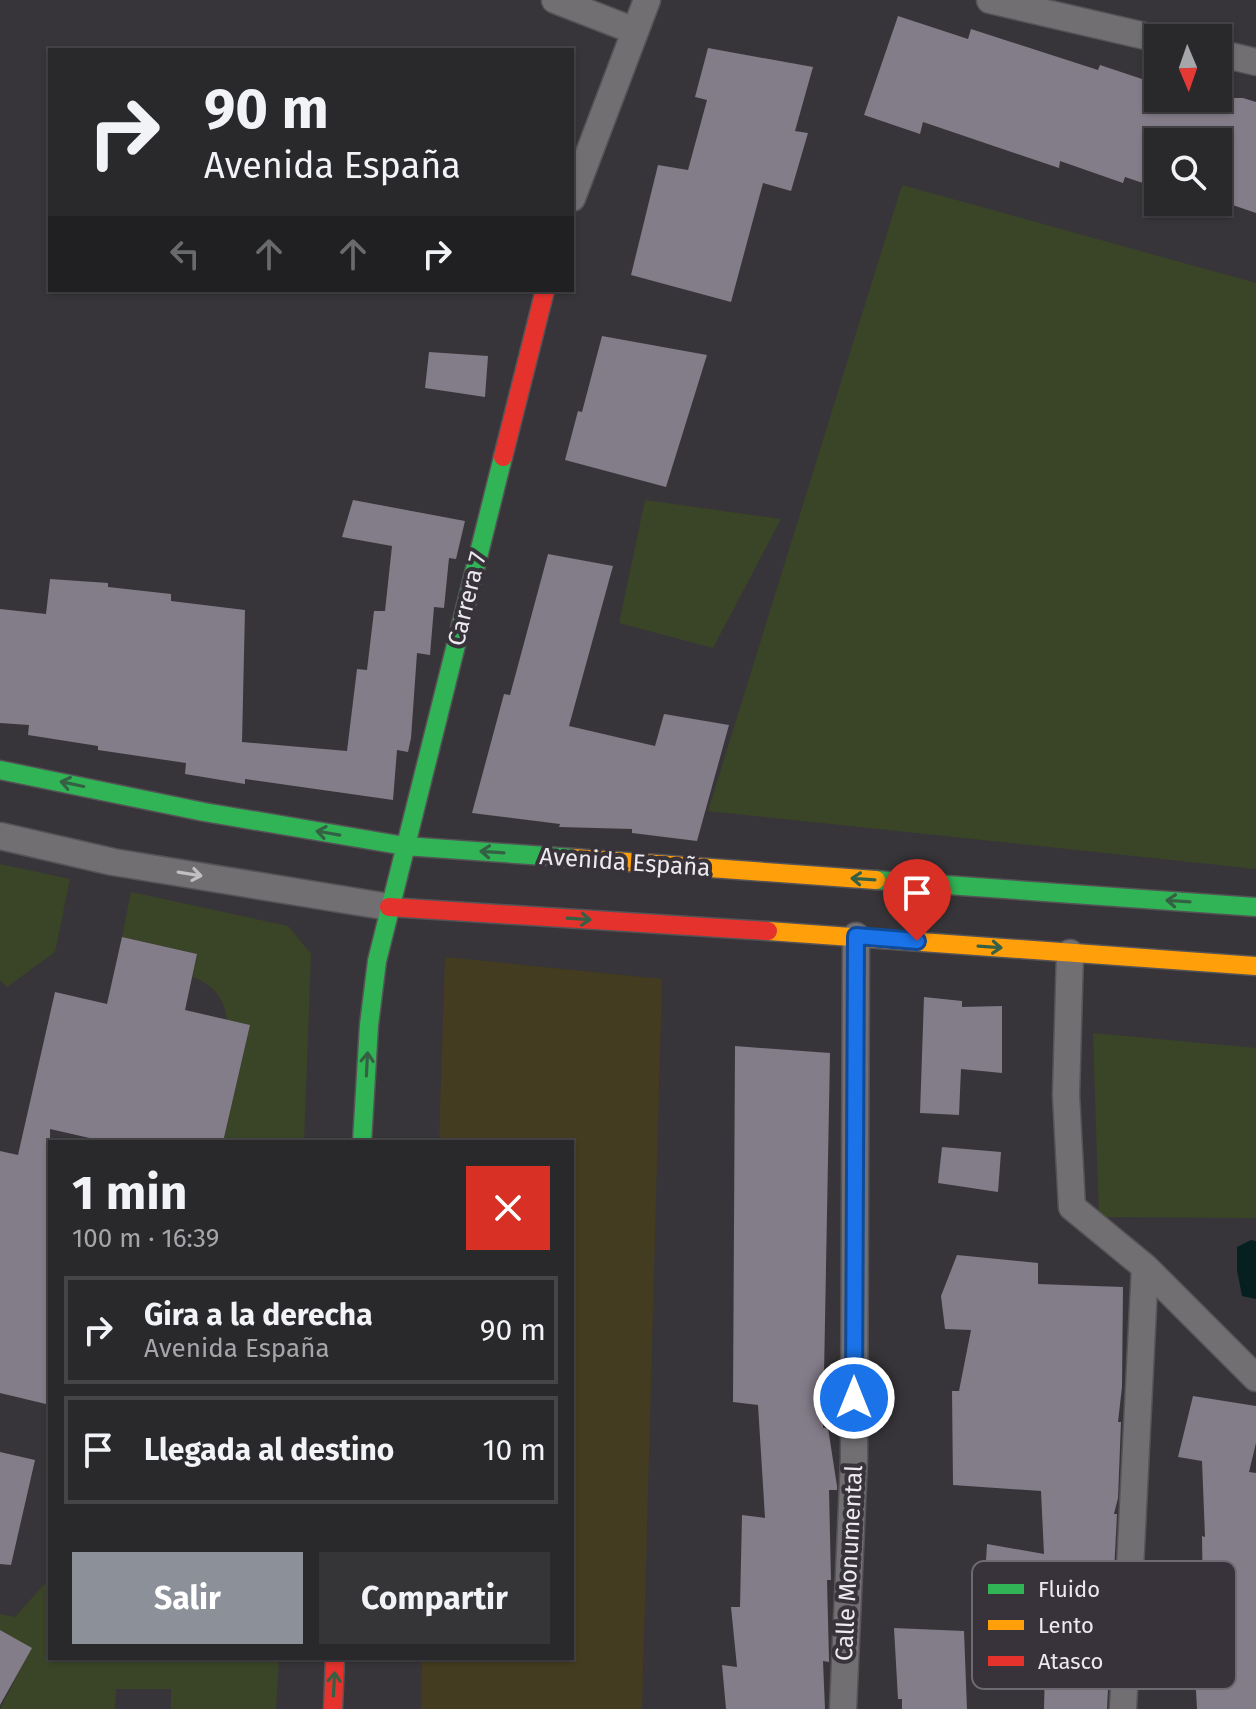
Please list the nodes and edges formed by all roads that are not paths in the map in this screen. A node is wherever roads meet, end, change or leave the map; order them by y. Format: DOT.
graph roads {
  1 [pos="555,0"];
  2 [pos="647,0"];
  3 [pos="990,0"];
  4 [pos="635,31"];
  5 [pos="1144,36"];
  6 [pos="1232,56"];
  7 [pos="1256,62"];
  8 [pos="574,193"];
  9 [pos="544,292"];
  10 [pos="0,770"];
  11 [pos="0,836"];
  12 [pos="405,846"];
  13 [pos="389,907"];
  14 [pos="1256,907"];
  15 [pos="856,936"];
  16 [pos="1070,953"];
  17 [pos="1256,966"];
  18 [pos="362,1140"];
  19 [pos="1145,1267"];
  20 [pos="1256,1378"];
  21 [pos="1130,1561"];
  22 [pos="335,1660"];
  23 [pos="1124,1689"];
  24 [pos="333,1709"];
  25 [pos="843,1709"];
  26 [pos="1123,1709"];
  1 -- 4 [label="street"];
  2 -- 4 [label="street"];
  3 -- 5 [label="street"];
  4 -- 8 [label="street"];
  6 -- 7 [label="street"];
  9 -- 12 [label="street, Carrera 7"];
  12 -- 10 [label="street, Avenida España, one-way"];
  11 -- 13 [label="street, one-way"];
  12 -- 13 [label="street, Carrera 7"];
  14 -- 12 [label="street, Avenida España, one-way"];
  13 -- 15 [label="street, one-way"];
  18 -- 13 [label="street, Carrera 7, one-way"];
  15 -- 16 [label="street, one-way"];
  15 -- 25 [label="street, Calle Monumental"];
  16 -- 17 [label="street"];
  16 -- 19 [label="street"];
  19 -- 20 [label="street"];
  19 -- 21 [label="street"];
  24 -- 22 [label="street, one-way"];
  23 -- 26 [label="street"];
}
